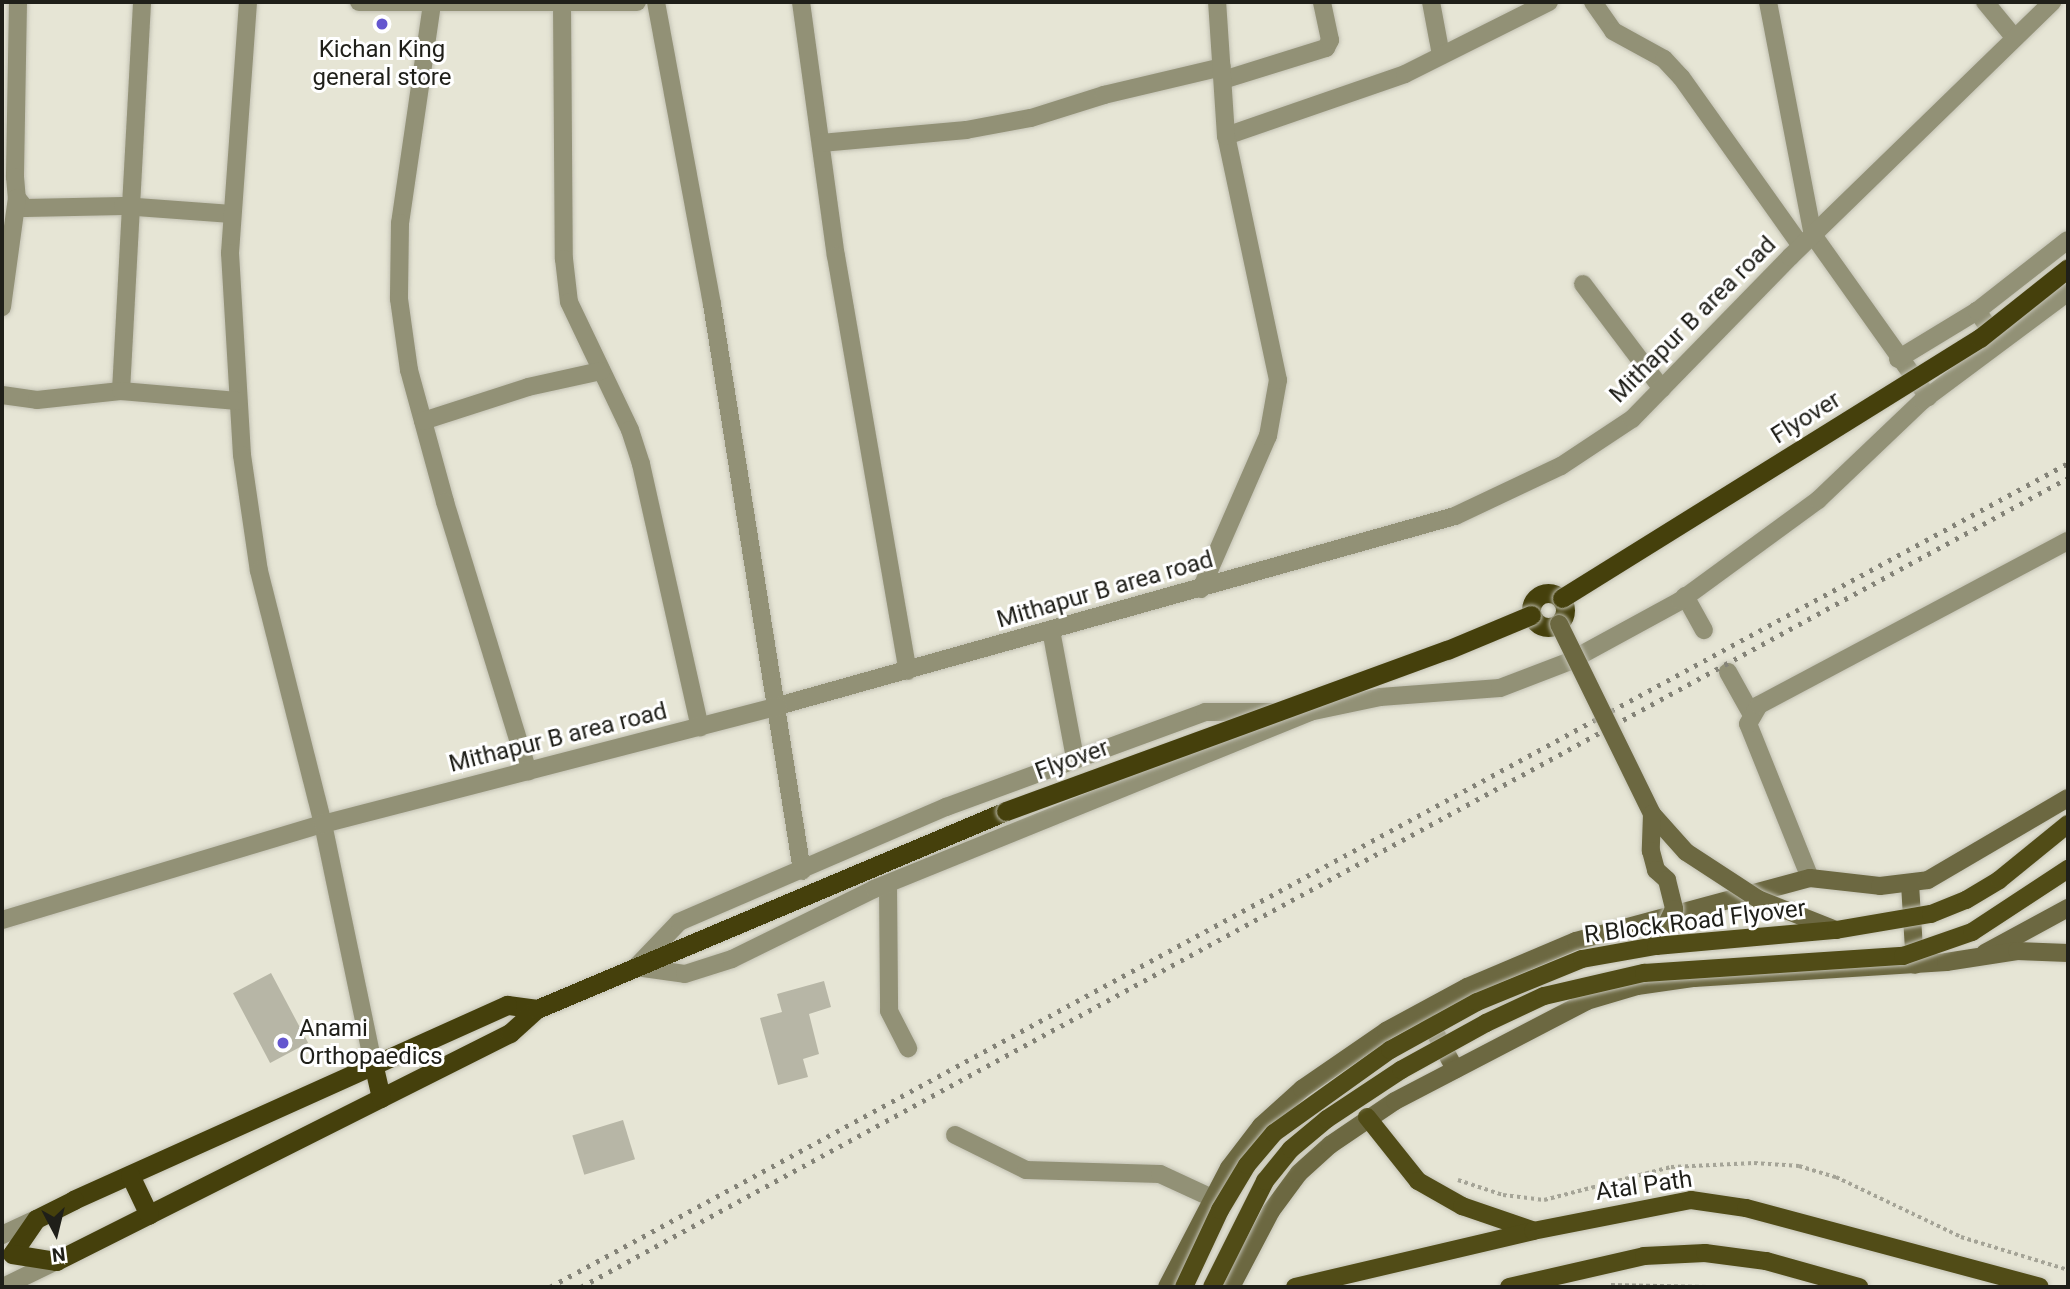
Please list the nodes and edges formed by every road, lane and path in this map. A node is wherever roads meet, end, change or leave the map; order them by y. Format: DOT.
graph roads {
  1 [pos="18,2"];
  2 [pos="142,2"];
  3 [pos="248,2"];
  4 [pos="359,2"];
  5 [pos="637,2"];
  6 [pos="656,2"];
  7 [pos="802,2"];
  8 [pos="1217,2"];
  9 [pos="1322,2"];
  10 [pos="1431,2"];
  11 [pos="1549,2"];
  12 [pos="1592,2"];
  13 [pos="1768,2"];
  14 [pos="1985,2"];
  15 [pos="2052,2"];
  16 [pos="508,3"];
  17 [pos="562,3"];
  18 [pos="432,4"];
  19 [pos="2013,36"];
  20 [pos="1441,55"];
  21 [pos="1222,74"];
  22 [pos="1226,136"];
  23 [pos="821,143"];
  24 [pos="17,198"];
  25 [pos="129,207"];
  26 [pos="232,214"];
  27 [pos="2068,240"];
  28 [pos="1807,241"];
  29 [pos="2068,268"];
  30 [pos="1583,284"];
  31 [pos="2068,292"];
  32 [pos="2,307"];
  33 [pos="1977,311"];
  34 [pos="2000,344"];
  35 [pos="1898,359"];
  36 [pos="601,371"];
  37 [pos="1662,389"];
  38 [pos="121,391"];
  39 [pos="2,395"];
  40 [pos="1928,397"];
  41 [pos="238,401"];
  42 [pos="423,421"];
  43 [pos="2068,541"];
  44 [pos="1201,589"];
  45 [pos="1685,596"];
  46 [pos="1562,598"];
  47 [pos="1531,615"];
  48 [pos="1559,624"];
  49 [pos="1704,629"];
  50 [pos="1051,630"];
  51 [pos="908,671"];
  52 [pos="1728,672"];
  53 [pos="778,706"];
  54 [pos="1309,712"];
  55 [pos="1752,715"];
  56 [pos="700,727"];
  57 [pos="1075,758"];
  58 [pos="528,772"];
  59 [pos="2068,798"];
  60 [pos="1652,814"];
  61 [pos="323,824"];
  62 [pos="2068,824"];
  63 [pos="2068,869"];
  64 [pos="802,871"];
  65 [pos="1810,878"];
  66 [pos="888,884"];
  67 [pos="1910,884"];
  68 [pos="2068,908"];
  69 [pos="2,920"];
  70 [pos="1836,930"];
  71 [pos="1656,946"];
  72 [pos="2068,953"];
  73 [pos="1978,957"];
  74 [pos="1915,965"];
  75 [pos="636,967"];
  76 [pos="537,1009"];
  77 [pos="1423,1011"];
  78 [pos="908,1048"];
  79 [pos="373,1063"];
  80 [pos="1455,1069"];
  81 [pos="382,1098"];
  82 [pos="1367,1117"];
  83 [pos="954,1135"];
  84 [pos="130,1175"];
  85 [pos="1214,1199"];
  86 [pos="149,1215"];
  87 [pos="36,1219"];
  88 [pos="1533,1231"];
  89 [pos="2,1236"];
  90 [pos="56,1261"];
  91 [pos="1606,1285"];
  92 [pos="3,1287"];
  93 [pos="1167,1287"];
  94 [pos="1184,1287"];
  95 [pos="1212,1287"];
  96 [pos="1231,1287"];
  97 [pos="1295,1287"];
  98 [pos="1509,1287"];
  99 [pos="1708,1287"];
  100 [pos="1859,1287"];
  101 [pos="2040,1287"];
  1 -- 24 [label="street"];
  2 -- 25 [label="street"];
  3 -- 26 [label="street"];
  4 -- 18 [label="street"];
  5 -- 17 [label="street"];
  6 -- 53 [label="street"];
  7 -- 23 [label="street"];
  8 -- 21 [label="street"];
  9 -- 21 [label="street"];
  10 -- 20 [label="street"];
  11 -- 20 [label="street"];
  12 -- 28 [label="street"];
  13 -- 28 [label="street"];
  14 -- 19 [label="street"];
  15 -- 19 [label="street, Mithapur B area road"];
  16 -- 17 [label="street"];
  16 -- 18 [label="street"];
  17 -- 36 [label="street"];
  18 -- 42 [label="street"];
  19 -- 28 [label="street, Mithapur B area road"];
  20 -- 22 [label="street"];
  21 -- 22 [label="street"];
  21 -- 23 [label="street"];
  22 -- 44 [label="street"];
  23 -- 51 [label="street"];
  24 -- 25 [label="street"];
  24 -- 32 [label="street"];
  25 -- 26 [label="street"];
  25 -- 38 [label="street"];
  26 -- 41 [label="street"];
  27 -- 33 [label="street"];
  28 -- 35 [label="street"];
  28 -- 37 [label="street, Mithapur B area road"];
  29 -- 46 [label="highway, Flyover, bridge"];
  30 -- 37 [label="street"];
  31 -- 34 [label="street"];
  33 -- 34 [label="street"];
  33 -- 35 [label="street"];
  34 -- 40 [label="street"];
  35 -- 40 [label="street"];
  36 -- 42 [label="street"];
  36 -- 56 [label="street"];
  37 -- 44 [label="street, Mithapur B area road"];
  38 -- 39 [label="street"];
  38 -- 41 [label="street"];
  40 -- 45 [label="street"];
  41 -- 61 [label="street"];
  42 -- 58 [label="street"];
  43 -- 55 [label="street"];
  44 -- 50 [label="street, Mithapur B area road"];
  45 -- 49 [label="street"];
  45 -- 54 [label="street"];
  46 -- 47 [label="highway, Flyover"];
  46 -- 48 [label="highway"];
  47 -- 48 [label="highway"];
  47 -- 75 [label="highway, Flyover, bridge"];
  48 -- 60 [label="main road, bridge"];
  50 -- 51 [label="street, Mithapur B area road"];
  50 -- 57 [label="street"];
  51 -- 53 [label="street, Mithapur B area road"];
  52 -- 55 [label="street"];
  53 -- 56 [label="street, Mithapur B area road"];
  53 -- 64 [label="street"];
  54 -- 57 [label="street"];
  54 -- 66 [label="street"];
  55 -- 65 [label="street"];
  56 -- 58 [label="street, Mithapur B area road"];
  57 -- 64 [label="street"];
  58 -- 61 [label="street, Mithapur B area road"];
  59 -- 67 [label="main road"];
  60 -- 70 [label="main road, bridge"];
  60 -- 71 [label="main road, bridge"];
  61 -- 69 [label="street, Mithapur B area road"];
  61 -- 79 [label="street"];
  62 -- 70 [label="main road, R Block Road Flyover, bridge"];
  63 -- 95 [label="main road, R Block Road Flyover, bridge"];
  64 -- 75 [label="street"];
  65 -- 67 [label="main road"];
  65 -- 77 [label="main road"];
  66 -- 75 [label="street"];
  66 -- 78 [label="street"];
  67 -- 74 [label="main road"];
  68 -- 73 [label="main road"];
  70 -- 71 [label="main road, R Block Road Flyover, bridge"];
  71 -- 94 [label="main road, R Block Road Flyover, bridge"];
  72 -- 73 [label="main road"];
  73 -- 74 [label="main road"];
  74 -- 80 [label="main road"];
  75 -- 76 [label="highway, Flyover"];
  76 -- 79 [label="highway"];
  76 -- 81 [label="highway"];
  77 -- 80 [label="main road"];
  77 -- 85 [label="main road"];
  79 -- 81 [label="highway"];
  79 -- 84 [label="highway"];
  80 -- 82 [label="main road"];
  81 -- 86 [label="highway"];
  82 -- 88 [label="main road"];
  82 -- 96 [label="main road"];
  83 -- 85 [label="street"];
  84 -- 86 [label="highway"];
  84 -- 87 [label="highway"];
  85 -- 93 [label="main road"];
  86 -- 90 [label="highway"];
  87 -- 89 [label="street"];
  87 -- 90 [label="highway"];
  88 -- 97 [label="main road, Atal Path"];
  88 -- 101 [label="main road, Atal Path"];
  90 -- 92 [label="street"];
  91 -- 99 [label="path"];
  98 -- 100 [label="main road"];
}
